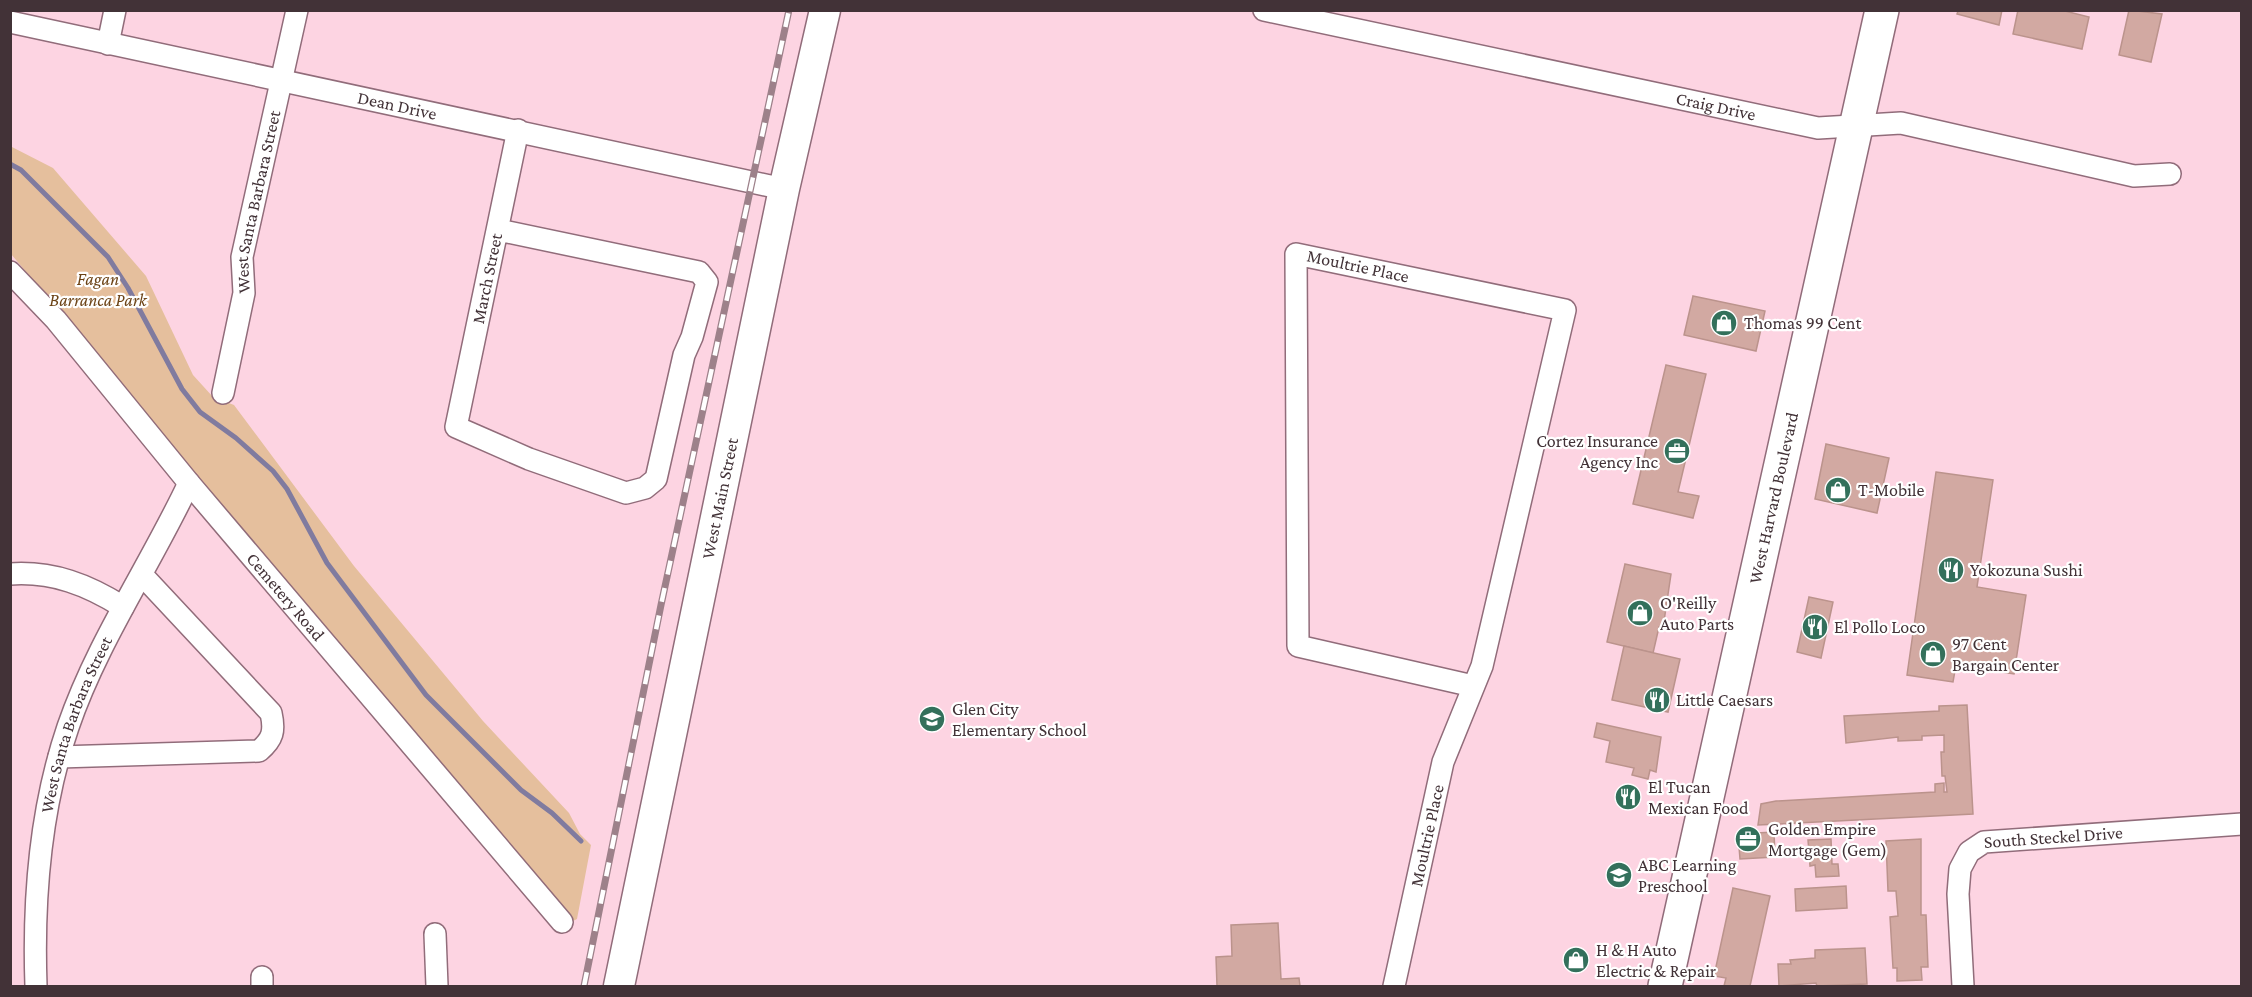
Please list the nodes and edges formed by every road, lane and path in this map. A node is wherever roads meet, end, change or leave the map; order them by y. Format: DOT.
graph roads {
  1 [pos="115,10"];
  2 [pos="297,10"];
  3 [pos="825,10"];
  4 [pos="1264,10"];
  5 [pos="1882,10"];
  6 [pos="10,21"];
  7 [pos="108,44"];
  8 [pos="281,78"];
  9 [pos="1856,126"];
  10 [pos="518,130"];
  11 [pos="2170,174"];
  12 [pos="784,189"];
  13 [pos="498,230"];
  14 [pos="10,272"];
  15 [pos="223,393"];
  16 [pos="189,483"];
  17 [pos="10,574"];
  18 [pos="143,576"];
  19 [pos="123,607"];
  20 [pos="1473,686"];
  21 [pos="59,757"];
  22 [pos="2241,824"];
  23 [pos="562,922"];
  24 [pos="435,934"];
  25 [pos="36,987"];
  26 [pos="437,987"];
  27 [pos="619,987"];
  28 [pos="1394,987"];
  29 [pos="1665,987"];
  30 [pos="1963,987"];
  1 -- 7 [label="street"];
  2 -- 8 [label="street, West Santa Barbara Street"];
  3 -- 12 [label="street, West Main Street"];
  4 -- 9 [label="street, Craig Drive"];
  5 -- 9 [label="main road, West Harvard Boulevard"];
  6 -- 7 [label="street, Dean Drive"];
  7 -- 8 [label="street, Dean Drive"];
  8 -- 10 [label="street, Dean Drive"];
  8 -- 15 [label="street, West Santa Barbara Street"];
  9 -- 11 [label="street, Craig Drive"];
  9 -- 29 [label="main road, West Harvard Boulevard"];
  10 -- 12 [label="street, Dean Drive"];
  10 -- 13 [label="street, March Street"];
  12 -- 27 [label="street, West Main Street"];
  13 -- 13 [label="street, March Street"];
  14 -- 16 [label="street, Cemetery Road"];
  16 -- 18 [label="street, West Santa Barbara Street"];
  16 -- 23 [label="street, Cemetery Road"];
  17 -- 19 [label="street"];
  18 -- 19 [label="street, West Santa Barbara Street"];
  18 -- 21 [label="street"];
  19 -- 21 [label="street, West Santa Barbara Street"];
  20 -- 20 [label="street, Moultrie Place"];
  20 -- 28 [label="street, Moultrie Place"];
  21 -- 25 [label="street, West Santa Barbara Street"];
  22 -- 30 [label="street, South Steckel Drive"];
  24 -- 26 [label="street"];
}
